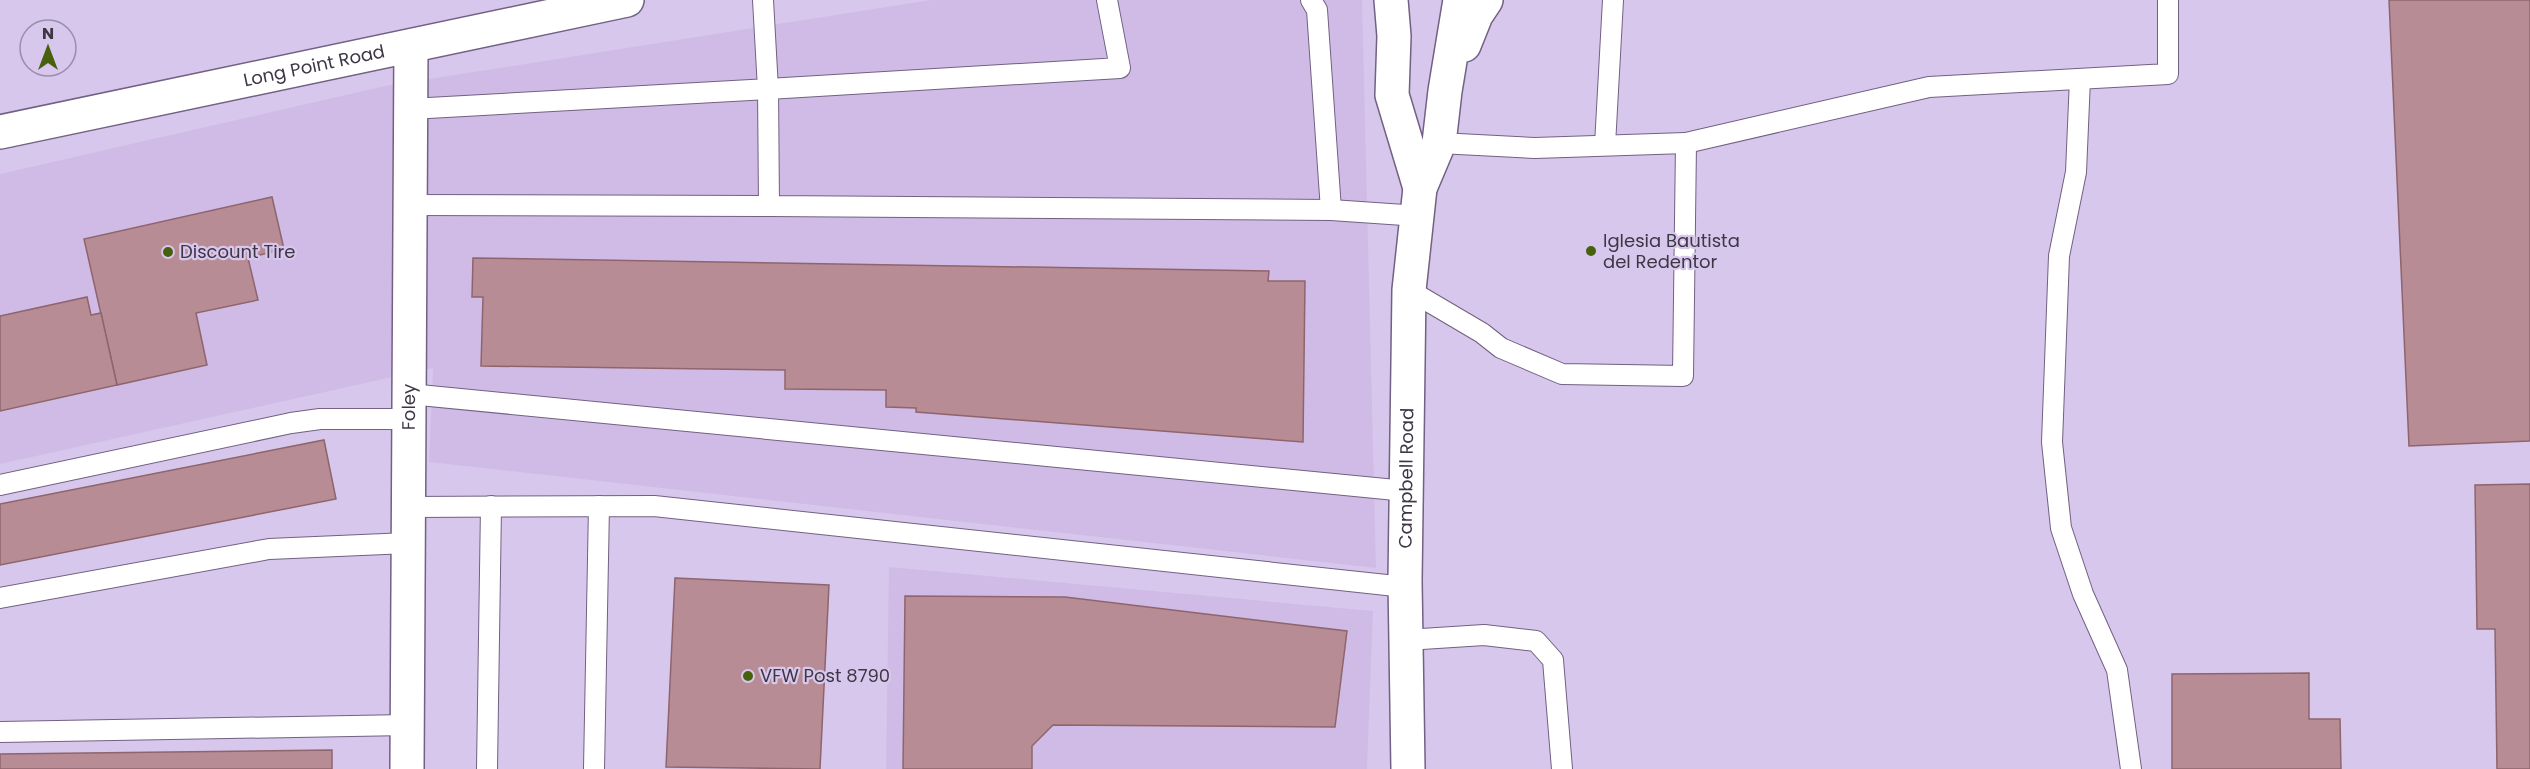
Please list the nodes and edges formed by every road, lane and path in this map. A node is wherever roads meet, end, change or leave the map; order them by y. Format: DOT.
graph roads {
  1 [pos="627,0"];
  2 [pos="763,0"];
  3 [pos="1107,0"];
  4 [pos="1311,0"];
  5 [pos="1391,0"];
  6 [pos="1460,0"];
  7 [pos="1486,0"];
  8 [pos="1613,0"];
  9 [pos="2168,0"];
  10 [pos="411,46"];
  11 [pos="2080,79"];
  12 [pos="768,89"];
  13 [pos="1445,91"];
  14 [pos="410,109"];
  15 [pos="0,132"];
  16 [pos="1439,142"];
  17 [pos="1686,142"];
  18 [pos="1605,145"];
  19 [pos="1419,202"];
  20 [pos="410,205"];
  21 [pos="769,206"];
  22 [pos="1331,210"];
  23 [pos="1409,290"];
  24 [pos="409,406"];
  25 [pos="0,485"];
  26 [pos="1406,491"];
  27 [pos="491,506"];
  28 [pos="599,506"];
  29 [pos="408,507"];
  30 [pos="408,543"];
  31 [pos="1405,587"];
  32 [pos="0,598"];
  33 [pos="1406,640"];
  34 [pos="407,725"];
  35 [pos="0,732"];
  36 [pos="407,769"];
  37 [pos="487,769"];
  38 [pos="594,769"];
  39 [pos="1408,769"];
  40 [pos="1562,769"];
  41 [pos="2131,769"];
  1 -- 10 [label="street, Long Point Road"];
  2 -- 12 [label="lane"];
  3 -- 12 [label="lane"];
  4 -- 22 [label="lane"];
  5 -- 19 [label="street, Campbell Road"];
  6 -- 13 [label="street, Campbell Road"];
  7 -- 13 [label="street"];
  8 -- 18 [label="lane"];
  9 -- 11 [label="lane"];
  10 -- 14 [label="street, Foley"];
  10 -- 15 [label="street, Long Point Road"];
  11 -- 17 [label="lane"];
  11 -- 41 [label="lane"];
  12 -- 14 [label="lane"];
  12 -- 21 [label="lane"];
  13 -- 16 [label="street, Campbell Road"];
  14 -- 20 [label="street, Foley"];
  16 -- 18 [label="lane"];
  16 -- 19 [label="street, Campbell Road"];
  17 -- 18 [label="lane"];
  17 -- 23 [label="lane"];
  19 -- 22 [label="lane"];
  19 -- 23 [label="street, Campbell Road"];
  20 -- 21 [label="lane"];
  20 -- 24 [label="street, Foley"];
  21 -- 22 [label="lane"];
  23 -- 26 [label="street, Campbell Road"];
  24 -- 25 [label="lane"];
  24 -- 26 [label="lane"];
  24 -- 29 [label="street, Foley"];
  26 -- 31 [label="street, Campbell Road"];
  27 -- 28 [label="lane"];
  27 -- 29 [label="lane"];
  27 -- 37 [label="lane"];
  28 -- 31 [label="lane"];
  28 -- 38 [label="lane"];
  29 -- 30 [label="street, Foley"];
  30 -- 32 [label="lane"];
  30 -- 34 [label="street, Foley"];
  31 -- 33 [label="street, Campbell Road"];
  33 -- 39 [label="street, Campbell Road"];
  33 -- 40 [label="lane"];
  34 -- 35 [label="lane"];
  34 -- 36 [label="street, Foley"];
}
